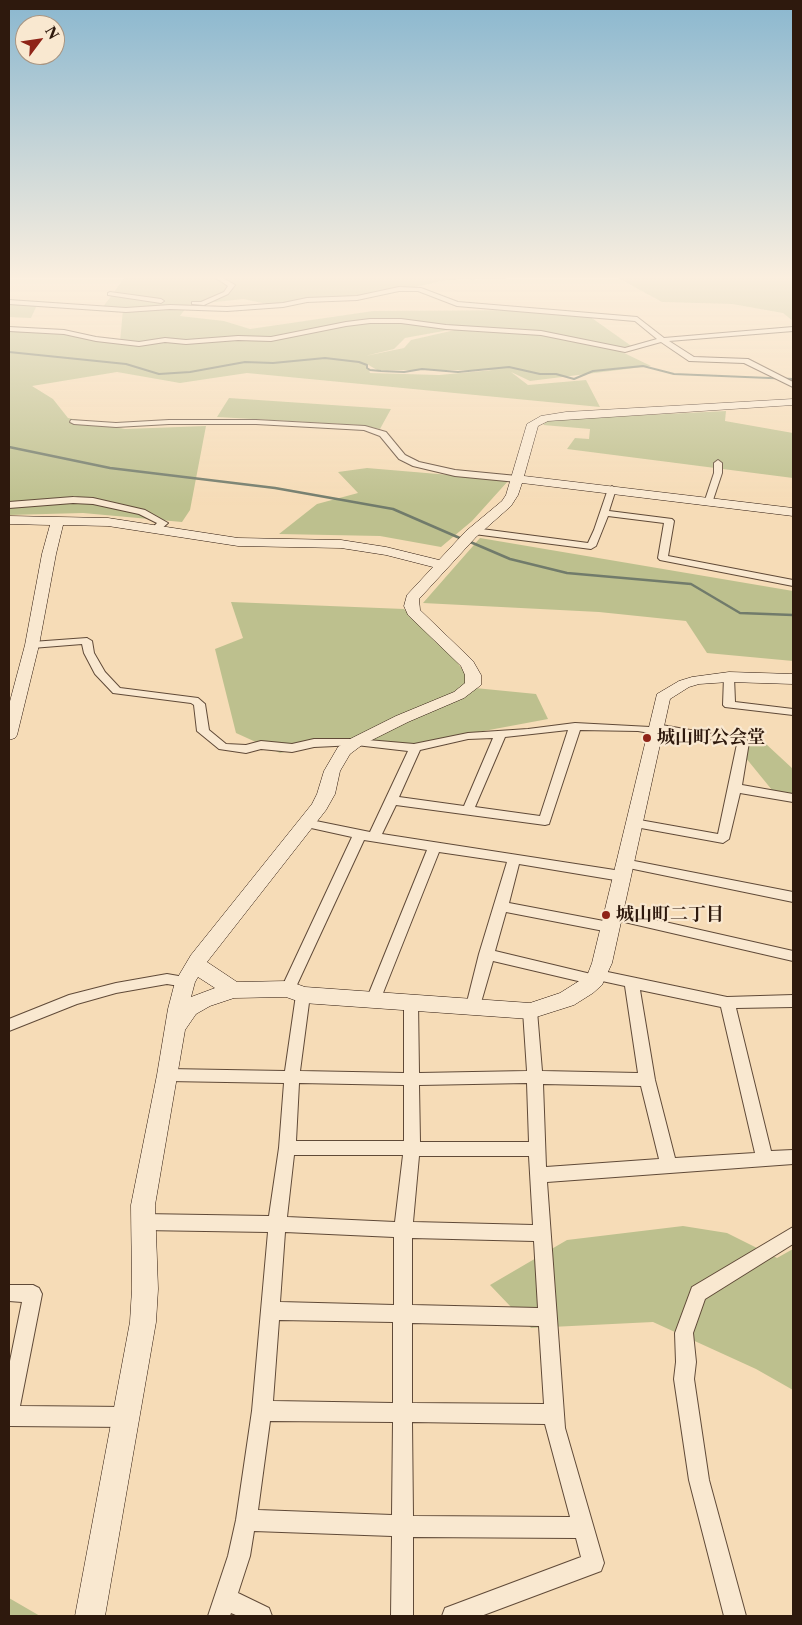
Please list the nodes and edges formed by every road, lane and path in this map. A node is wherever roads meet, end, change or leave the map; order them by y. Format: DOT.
graph roads {
  1 [pos="684,354"];
  2 [pos="793,385"];
  3 [pos="793,402"];
  4 [pos="74,422"];
  5 [pos="718,462"];
  6 [pos="517,478"];
  7 [pos="612,489"];
  8 [pos="709,500"];
  9 [pos="9,505"];
  10 [pos="793,512"];
  11 [pos="604,513"];
  12 [pos="9,520"];
  13 [pos="58,520"];
  14 [pos="157,528"];
  15 [pos="473,532"];
  16 [pos="442,565"];
  17 [pos="793,583"];
  18 [pos="32,644"];
  19 [pos="729,677"];
  20 [pos="793,679"];
  21 [pos="793,712"];
  22 [pos="574,726"];
  23 [pos="655,729"];
  24 [pos="500,734"];
  25 [pos="9,735"];
  26 [pos="356,742"];
  27 [pos="415,748"];
  28 [pos="735,788"];
  29 [pos="793,798"];
  30 [pos="391,800"];
  31 [pos="468,810"];
  32 [pos="306,823"];
  33 [pos="634,823"];
  34 [pos="360,834"];
  35 [pos="375,836"];
  36 [pos="435,846"];
  37 [pos="514,860"];
  38 [pos="623,869"];
  39 [pos="793,897"];
  40 [pos="501,906"];
  41 [pos="610,921"];
  42 [pos="486,954"];
  43 [pos="793,956"];
  44 [pos="190,973"];
  45 [pos="597,977"];
  46 [pos="632,984"];
  47 [pos="233,990"];
  48 [pos="295,992"];
  49 [pos="374,998"];
  50 [pos="793,1001"];
  51 [pos="411,1002"];
  52 [pos="727,1003"];
  53 [pos="473,1006"];
  54 [pos="530,1011"];
  55 [pos="9,1025"];
  56 [pos="174,1031"];
  57 [pos="168,1075"];
  58 [pos="292,1076"];
  59 [pos="535,1077"];
  60 [pos="412,1079"];
  61 [pos="647,1080"];
  62 [pos="287,1148"];
  63 [pos="412,1148"];
  64 [pos="536,1148"];
  65 [pos="793,1157"];
  66 [pos="765,1159"];
  67 [pos="669,1166"];
  68 [pos="538,1175"];
  69 [pos="142,1222"];
  70 [pos="277,1224"];
  71 [pos="403,1230"];
  72 [pos="542,1234"];
  73 [pos="793,1235"];
  74 [pos="9,1293"];
  75 [pos="271,1311"];
  76 [pos="403,1314"];
  77 [pos="548,1317"];
  78 [pos="262,1410"];
  79 [pos="403,1413"];
  80 [pos="9,1414"];
  81 [pos="554,1414"];
  82 [pos="126,1417"];
  83 [pos="246,1520"];
  84 [pos="404,1526"];
  85 [pos="583,1528"];
  86 [pos="222,1608"];
  87 [pos="90,1616"];
  88 [pos="261,1616"];
  89 [pos="402,1616"];
  90 [pos="453,1616"];
  91 [pos="735,1616"];
  1 -- 2 [label="street"];
  3 -- 6 [label="street"];
  4 -- 6 [label="street"];
  5 -- 8 [label="street"];
  6 -- 7 [label="street"];
  6 -- 15 [label="street"];
  7 -- 8 [label="street"];
  7 -- 11 [label="street"];
  8 -- 10 [label="street"];
  9 -- 14 [label="street"];
  11 -- 15 [label="street"];
  11 -- 17 [label="street"];
  12 -- 13 [label="street"];
  13 -- 14 [label="street"];
  13 -- 18 [label="street"];
  14 -- 16 [label="street"];
  15 -- 16 [label="street"];
  16 -- 26 [label="street"];
  18 -- 25 [label="street"];
  18 -- 26 [label="street"];
  19 -- 20 [label="street"];
  19 -- 21 [label="street"];
  19 -- 23 [label="street"];
  22 -- 23 [label="street"];
  22 -- 24 [label="street"];
  22 -- 31 [label="street"];
  23 -- 28 [label="street"];
  23 -- 33 [label="street"];
  24 -- 27 [label="street"];
  24 -- 31 [label="street"];
  26 -- 27 [label="street"];
  26 -- 32 [label="street"];
  27 -- 30 [label="street"];
  28 -- 29 [label="street"];
  28 -- 33 [label="street"];
  30 -- 31 [label="street"];
  30 -- 35 [label="street"];
  32 -- 34 [label="street"];
  32 -- 44 [label="street"];
  33 -- 38 [label="street"];
  34 -- 35 [label="street"];
  34 -- 48 [label="street"];
  35 -- 36 [label="street"];
  36 -- 37 [label="street"];
  36 -- 49 [label="street"];
  37 -- 38 [label="street"];
  37 -- 40 [label="street"];
  38 -- 39 [label="street"];
  38 -- 41 [label="street"];
  40 -- 41 [label="street"];
  40 -- 42 [label="street"];
  41 -- 43 [label="street"];
  41 -- 45 [label="street"];
  42 -- 45 [label="street"];
  42 -- 53 [label="street"];
  44 -- 47 [label="street"];
  44 -- 55 [label="street"];
  44 -- 56 [label="street"];
  45 -- 46 [label="street"];
  45 -- 54 [label="street"];
  46 -- 52 [label="street"];
  46 -- 61 [label="street"];
  47 -- 48 [label="street"];
  47 -- 56 [label="street"];
  48 -- 49 [label="street"];
  48 -- 58 [label="street"];
  49 -- 51 [label="street"];
  50 -- 52 [label="street"];
  51 -- 53 [label="street"];
  51 -- 60 [label="street"];
  52 -- 66 [label="street"];
  53 -- 54 [label="street"];
  54 -- 59 [label="street"];
  56 -- 57 [label="street"];
  57 -- 58 [label="street"];
  57 -- 69 [label="street"];
  58 -- 60 [label="street"];
  58 -- 62 [label="street"];
  59 -- 60 [label="street"];
  59 -- 61 [label="street"];
  59 -- 64 [label="street"];
  60 -- 63 [label="street"];
  61 -- 67 [label="street"];
  62 -- 63 [label="street"];
  62 -- 70 [label="street"];
  63 -- 64 [label="street"];
  63 -- 71 [label="street"];
  64 -- 68 [label="street"];
  65 -- 66 [label="street"];
  66 -- 67 [label="street"];
  67 -- 68 [label="street"];
  68 -- 72 [label="street"];
  69 -- 70 [label="street"];
  69 -- 82 [label="street"];
  70 -- 71 [label="street"];
  70 -- 75 [label="street"];
  71 -- 72 [label="street"];
  71 -- 76 [label="street"];
  72 -- 77 [label="street"];
  73 -- 91 [label="street"];
  74 -- 80 [label="street"];
  75 -- 76 [label="street"];
  75 -- 78 [label="street"];
  76 -- 77 [label="street"];
  76 -- 79 [label="street"];
  77 -- 81 [label="street"];
  78 -- 79 [label="street"];
  78 -- 83 [label="street"];
  79 -- 81 [label="street"];
  79 -- 84 [label="street"];
  80 -- 82 [label="street"];
  81 -- 85 [label="street"];
  82 -- 87 [label="street"];
  83 -- 84 [label="street"];
  83 -- 86 [label="street"];
  84 -- 85 [label="street"];
  84 -- 89 [label="street"];
  85 -- 90 [label="street"];
  86 -- 88 [label="street"];
}
